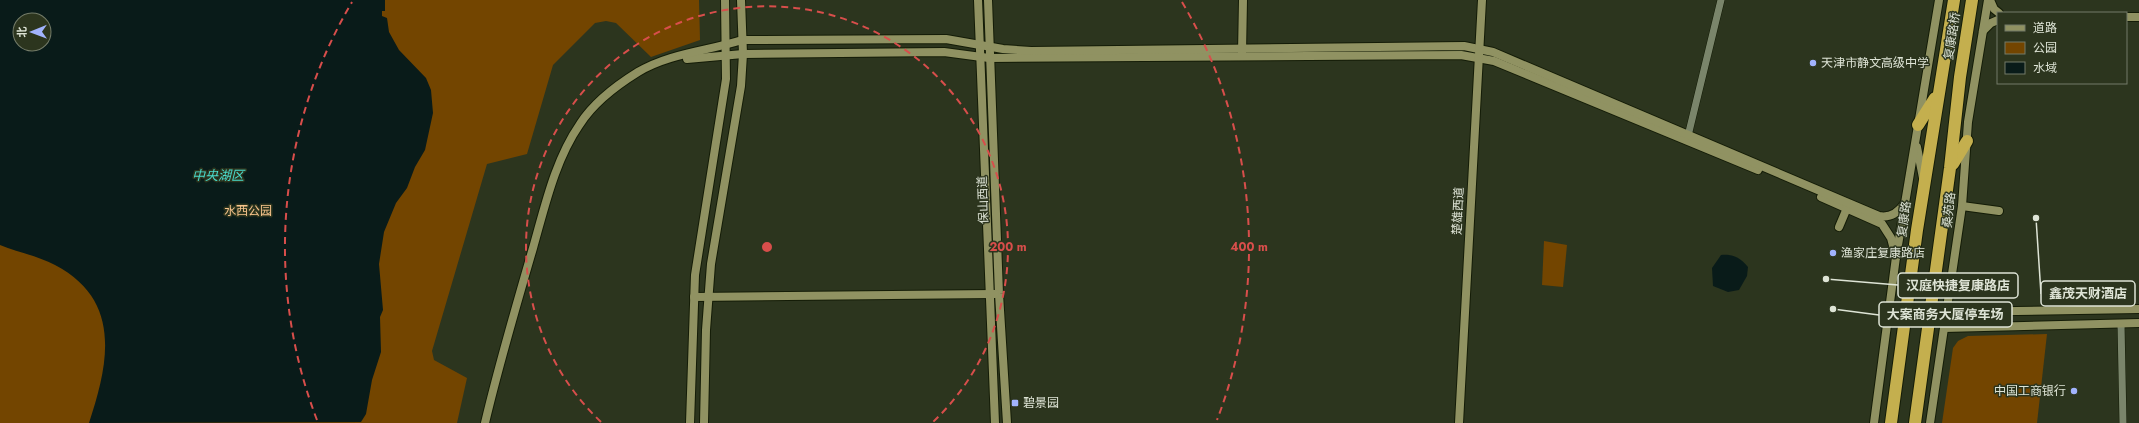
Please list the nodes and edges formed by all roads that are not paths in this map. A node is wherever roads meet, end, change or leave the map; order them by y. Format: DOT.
graph roads {
  1 [pos="724,0"];
  2 [pos="741,0"];
  3 [pos="978,0"];
  4 [pos="988,0"];
  5 [pos="1243,0"];
  6 [pos="1482,0"];
  7 [pos="1721,0"];
  8 [pos="1939,0"];
  9 [pos="1954,0"];
  10 [pos="1972,0"];
  11 [pos="1989,0"];
  12 [pos="1998,12"];
  13 [pos="2127,13"];
  14 [pos="2139,13"];
  15 [pos="2127,17"];
  16 [pos="2139,17"];
  17 [pos="1997,20"];
  18 [pos="1983,31"];
  19 [pos="742,40"];
  20 [pos="727,45"];
  21 [pos="979,45"];
  22 [pos="989,47"];
  23 [pos="1242,53"];
  24 [pos="1479,53"];
  25 [pos="743,54"];
  26 [pos="727,55"];
  27 [pos="979,57"];
  28 [pos="989,58"];
  29 [pos="1939,92"];
  30 [pos="1958,95"];
  31 [pos="1968,122"];
  32 [pos="1918,125"];
  33 [pos="1687,137"];
  34 [pos="1967,140"];
  35 [pos="1916,142"];
  36 [pos="1950,168"];
  37 [pos="1924,183"];
  38 [pos="1904,204"];
  39 [pos="1962,206"];
  40 [pos="1847,208"];
  41 [pos="1999,211"];
  42 [pos="1839,227"];
  43 [pos="1896,257"];
  44 [pos="994,294"];
  45 [pos="694,297"];
  46 [pos="708,297"];
  47 [pos="2139,309"];
  48 [pos="1947,312"];
  49 [pos="2121,324"];
  50 [pos="2139,324"];
  51 [pos="1944,328"];
  52 [pos="485,423"];
  53 [pos="490,423"];
  54 [pos="690,423"];
  55 [pos="704,423"];
  56 [pos="995,423"];
  57 [pos="1006,423"];
  58 [pos="1459,423"];
  59 [pos="1874,423"];
  60 [pos="1891,423"];
  61 [pos="1914,423"];
  62 [pos="1930,423"];
  63 [pos="2123,423"];
  1 -- 20 [label="street"];
  2 -- 19 [label="street"];
  3 -- 21 [label="street, 保山西道"];
  4 -- 22 [label="street, 保山西道"];
  5 -- 23 [label="street"];
  6 -- 24 [label="street, 楚雄西道"];
  7 -- 33 [label="street"];
  8 -- 32 [label="street"];
  9 -- 29 [label="highway, 复康路桥"];
  10 -- 30 [label="highway, 复康路桥"];
  11 -- 12 [label="street"];
  11 -- 18 [label="street, 桑苑路"];
  13 -- 14 [label="street"];
  15 -- 16 [label="street"];
  17 -- 18 [label="street"];
  18 -- 31 [label="street, 桑苑路"];
  19 -- 20 [label="street"];
  19 -- 21 [label="street"];
  19 -- 25 [label="street"];
  20 -- 26 [label="street"];
  20 -- 52 [label="street"];
  21 -- 22 [label="street"];
  21 -- 27 [label="street, 保山西道"];
  22 -- 23 [label="street"];
  22 -- 28 [label="street, 保山西道"];
  23 -- 24 [label="street"];
  23 -- 28 [label="street"];
  24 -- 33 [label="street"];
  24 -- 58 [label="street, 楚雄西道"];
  25 -- 26 [label="street"];
  25 -- 27 [label="street"];
  25 -- 46 [label="street"];
  26 -- 45 [label="street"];
  26 -- 53 [label="street"];
  27 -- 28 [label="street"];
  27 -- 44 [label="street, 保山西道"];
  28 -- 44 [label="street, 保山西道"];
  29 -- 32 [label="highway"];
  29 -- 37 [label="highway, 复康路"];
  30 -- 31 [label="street"];
  30 -- 36 [label="highway"];
  31 -- 34 [label="street, 桑苑路"];
  32 -- 35 [label="street"];
  33 -- 38 [label="street"];
  33 -- 40 [label="street"];
  34 -- 36 [label="highway"];
  34 -- 39 [label="street, 桑苑路"];
  35 -- 37 [label="street"];
  35 -- 38 [label="street"];
  36 -- 61 [label="highway"];
  37 -- 60 [label="highway, 复康路"];
  38 -- 43 [label="street"];
  39 -- 41 [label="street"];
  39 -- 48 [label="street, 桑苑路"];
  40 -- 42 [label="street"];
  40 -- 43 [label="street"];
  43 -- 59 [label="street"];
  44 -- 46 [label="street"];
  44 -- 56 [label="street, 保山西道"];
  44 -- 57 [label="street, 保山西道"];
  45 -- 46 [label="street"];
  45 -- 54 [label="street"];
  46 -- 55 [label="street"];
  47 -- 48 [label="street"];
  48 -- 51 [label="street, 桑苑路"];
  49 -- 50 [label="street"];
  49 -- 51 [label="street"];
  49 -- 63 [label="street"];
  51 -- 62 [label="street, 桑苑路"];
}
